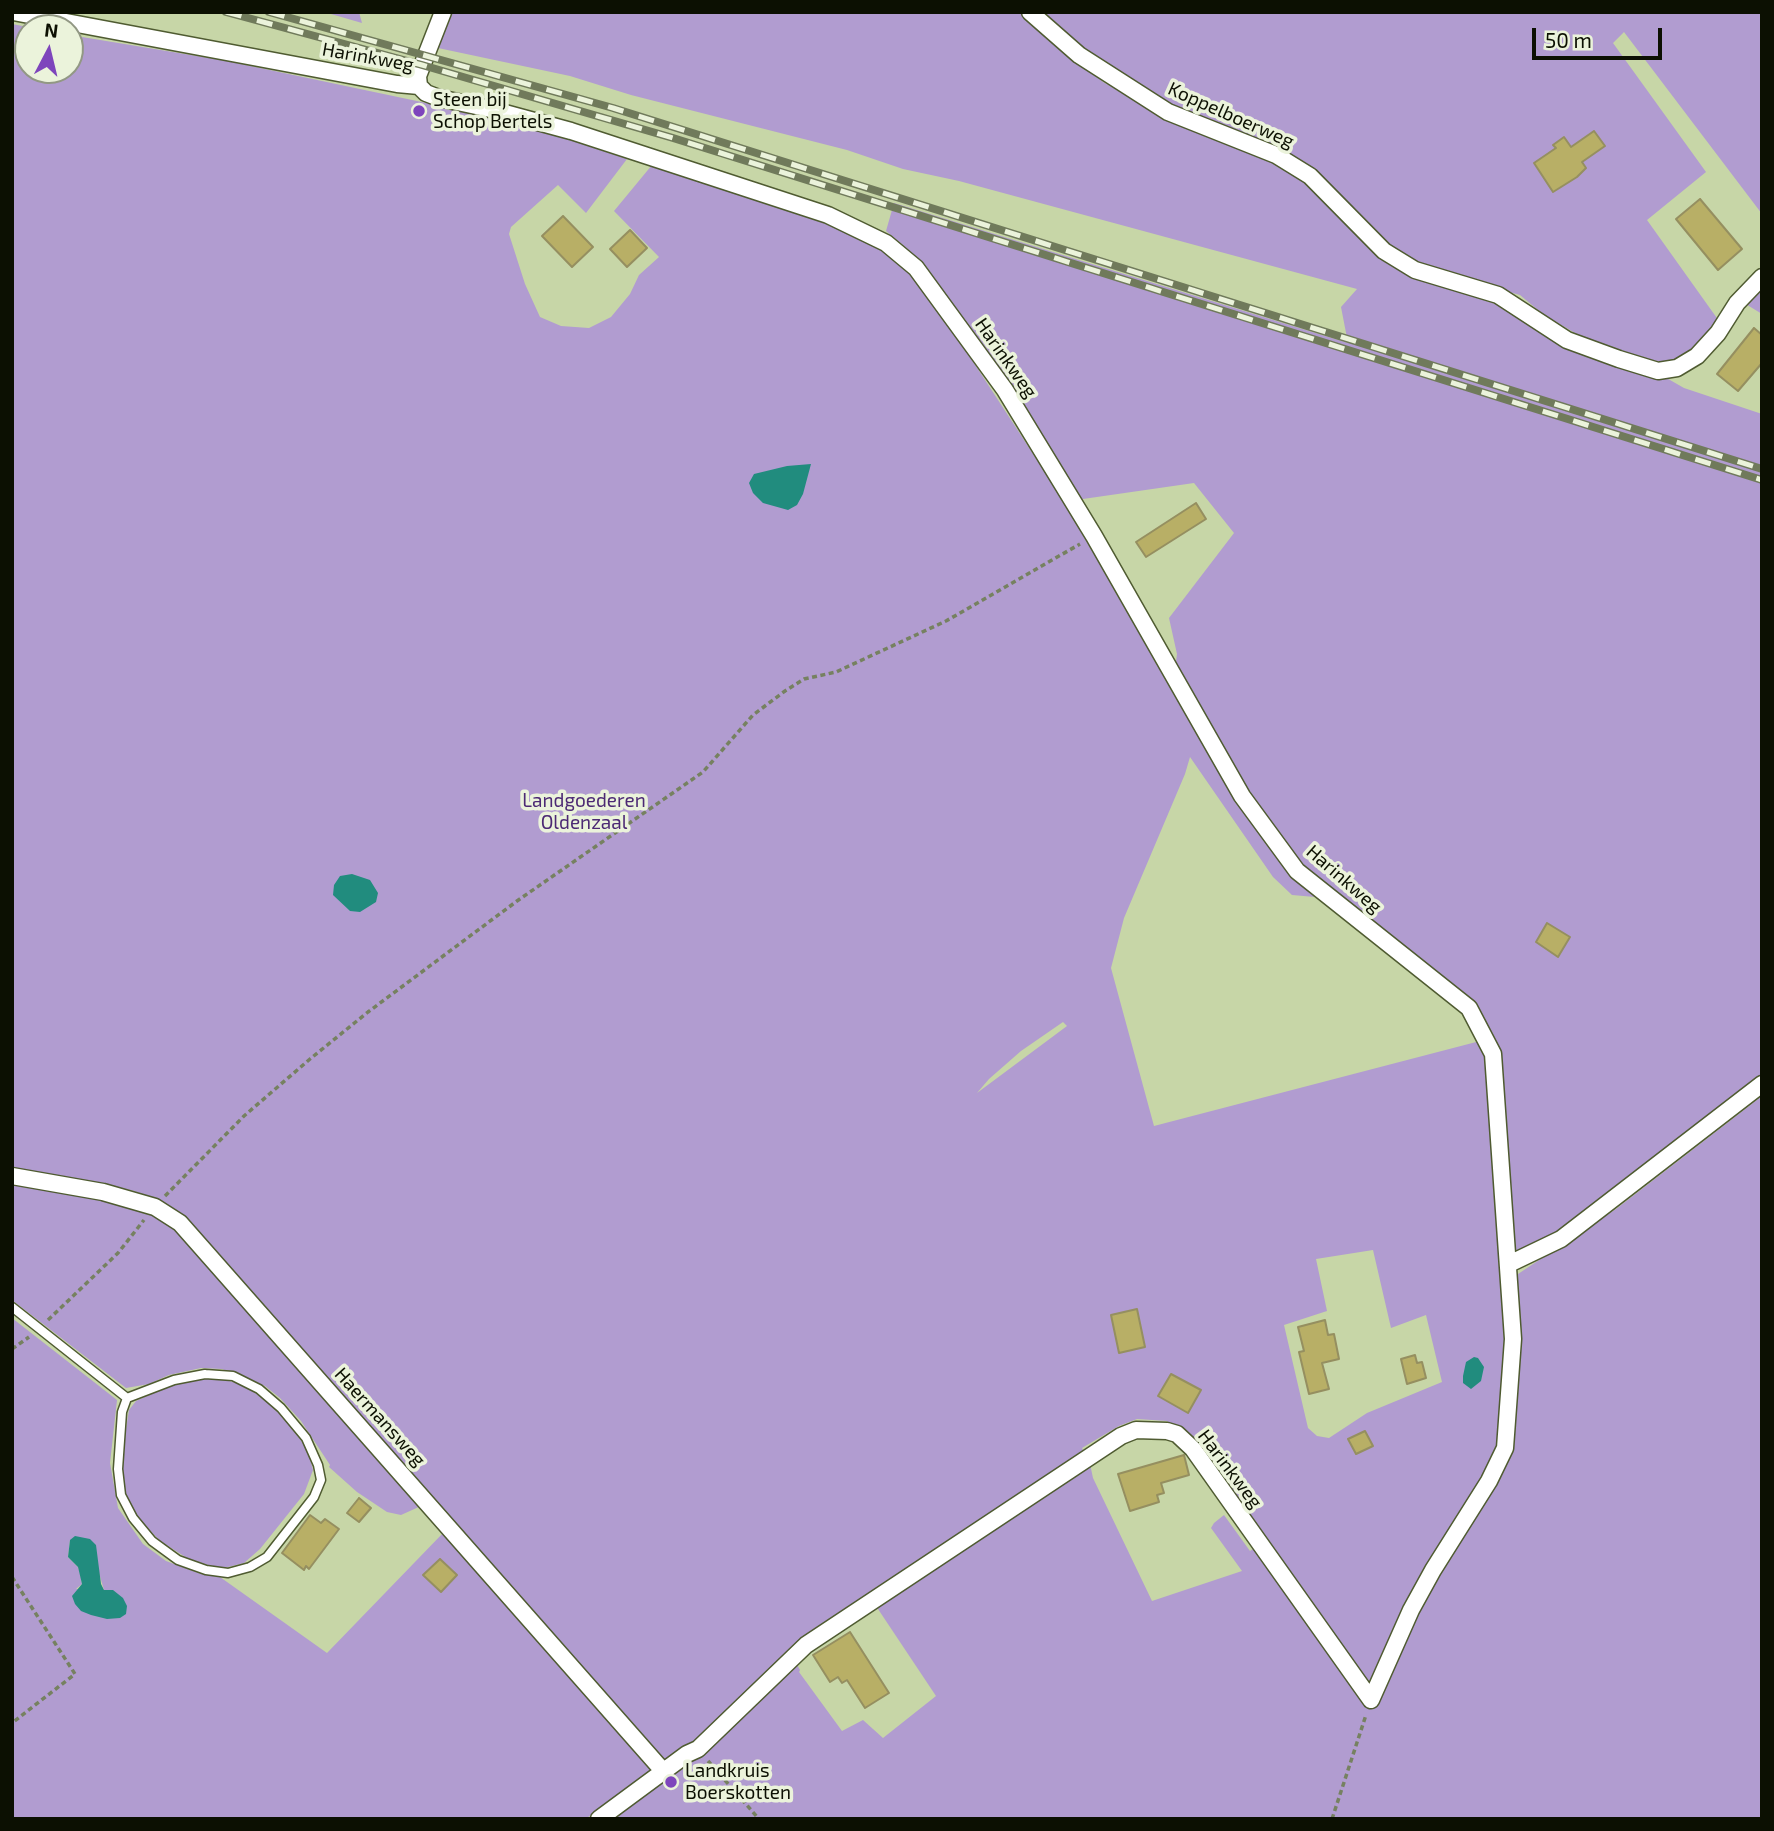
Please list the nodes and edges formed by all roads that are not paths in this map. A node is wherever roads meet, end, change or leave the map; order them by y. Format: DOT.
graph roads {
  1 [pos="13,12"];
  2 [pos="443,12"];
  3 [pos="1030,12"];
  4 [pos="418,86"];
  5 [pos="1762,276"];
  6 [pos="1762,1084"];
  7 [pos="12,1176"];
  8 [pos="1509,1264"];
  9 [pos="12,1307"];
  10 [pos="127,1398"];
  11 [pos="664,1772"];
  12 [pos="599,1819"];
  1 -- 4 [label="street, Harinkweg"];
  2 -- 4 [label="street"];
  3 -- 5 [label="street, Koppelboerweg"];
  4 -- 8 [label="street, Harinkweg"];
  6 -- 8 [label="street"];
  7 -- 11 [label="street, Haermansweg"];
  8 -- 11 [label="street, Harinkweg"];
  9 -- 10 [label="lane"];
  10 -- 10 [label="lane"];
  11 -- 12 [label="street"];
}
